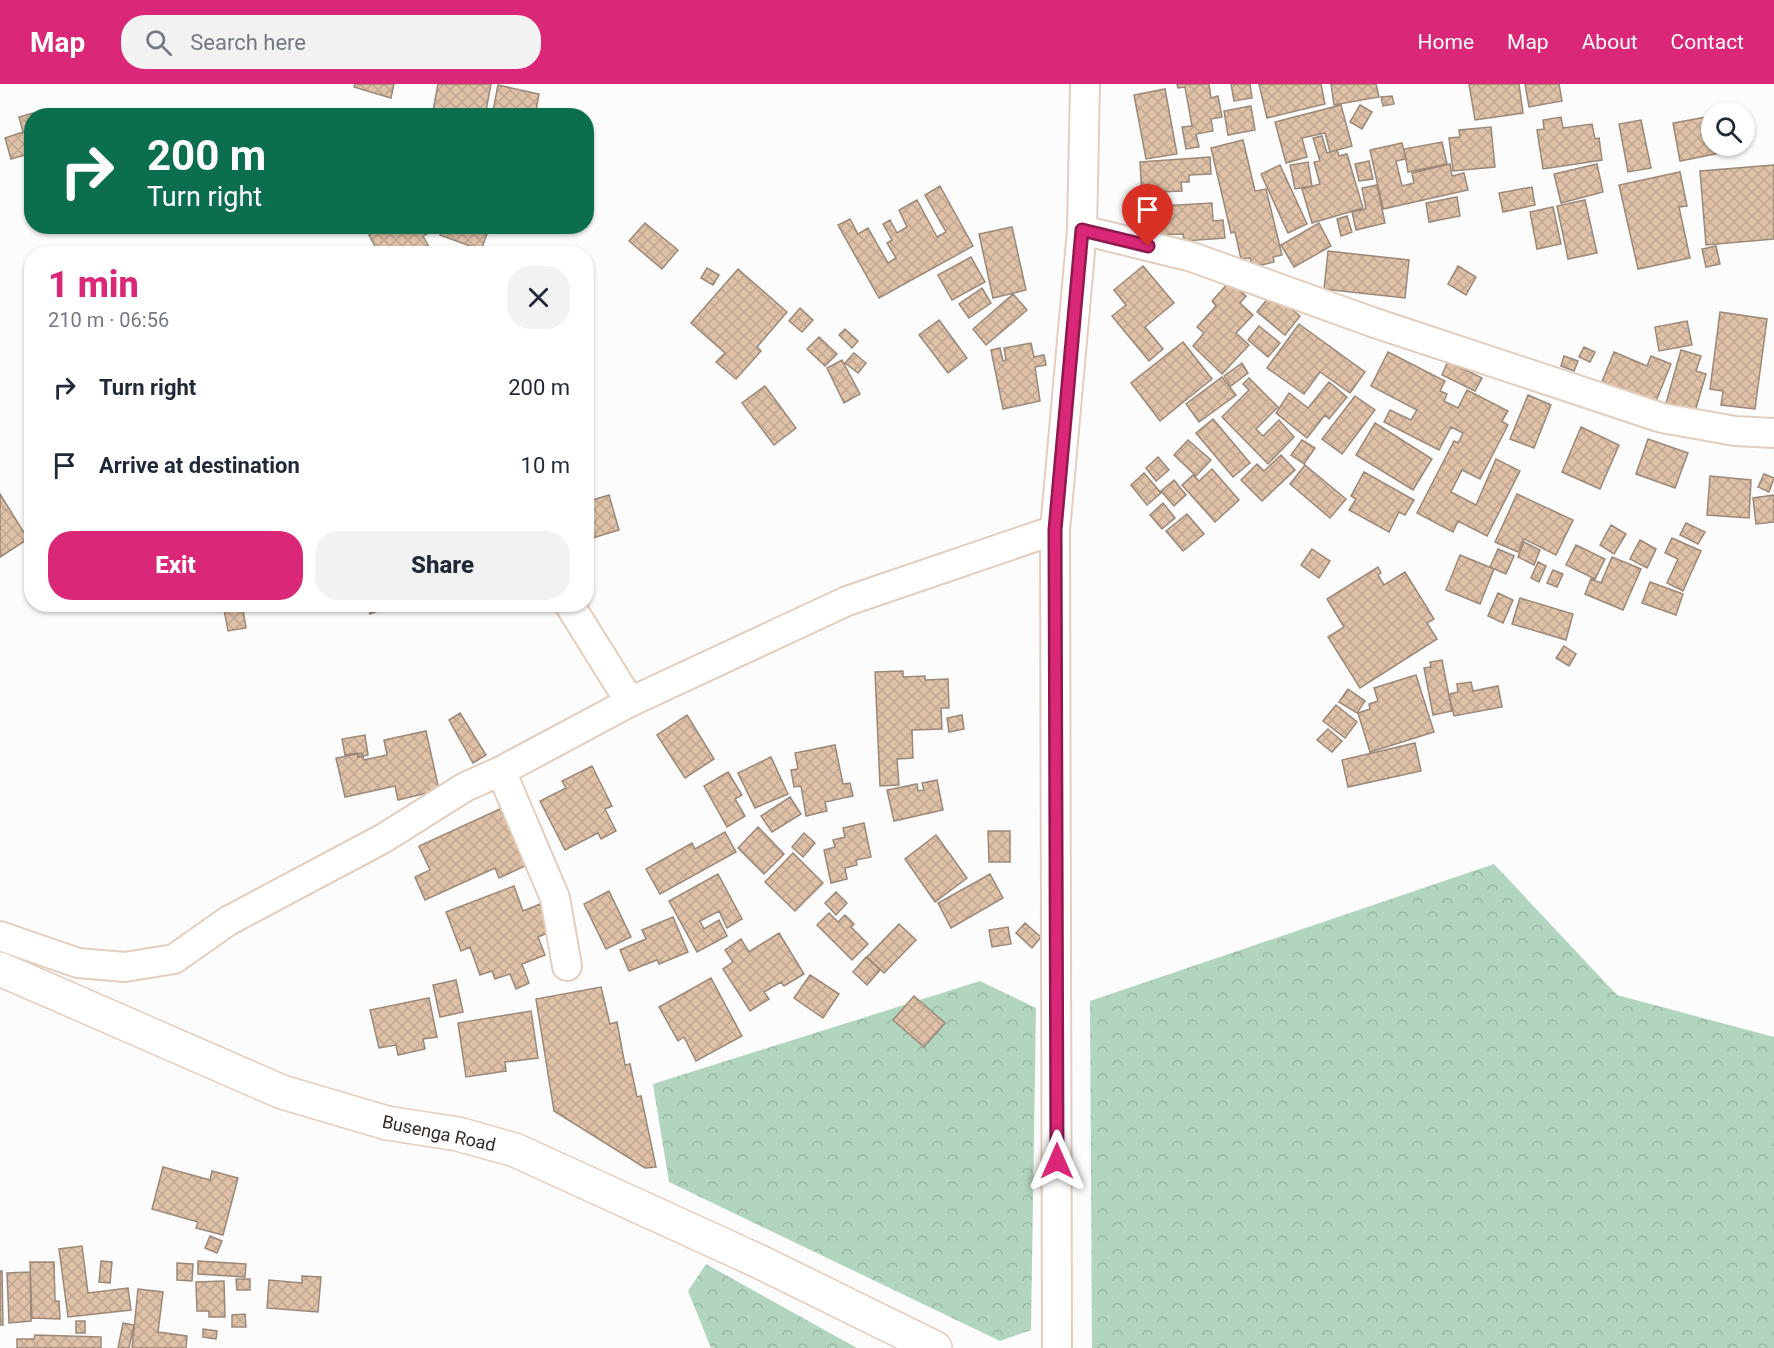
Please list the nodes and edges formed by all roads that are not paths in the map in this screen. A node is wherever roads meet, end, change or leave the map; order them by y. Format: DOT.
graph roads {
  1 [pos="1085,84"];
  2 [pos="1082,230"];
  3 [pos="1774,433"];
  4 [pos="1055,530"];
  5 [pos="574,612"];
  6 [pos="630,702"];
  7 [pos="501,771"];
  8 [pos="0,936"];
  9 [pos="567,966"];
  10 [pos="0,969"];
  11 [pos="935,1348"];
  12 [pos="1058,1348"];
  1 -- 2 [label="street"];
  2 -- 3 [label="street"];
  2 -- 4 [label="street"];
  4 -- 6 [label="street"];
  4 -- 12 [label="street"];
  5 -- 6 [label="street"];
  6 -- 7 [label="street"];
  7 -- 8 [label="street"];
  7 -- 9 [label="street"];
  10 -- 11 [label="street, Busenga Road"];
}
